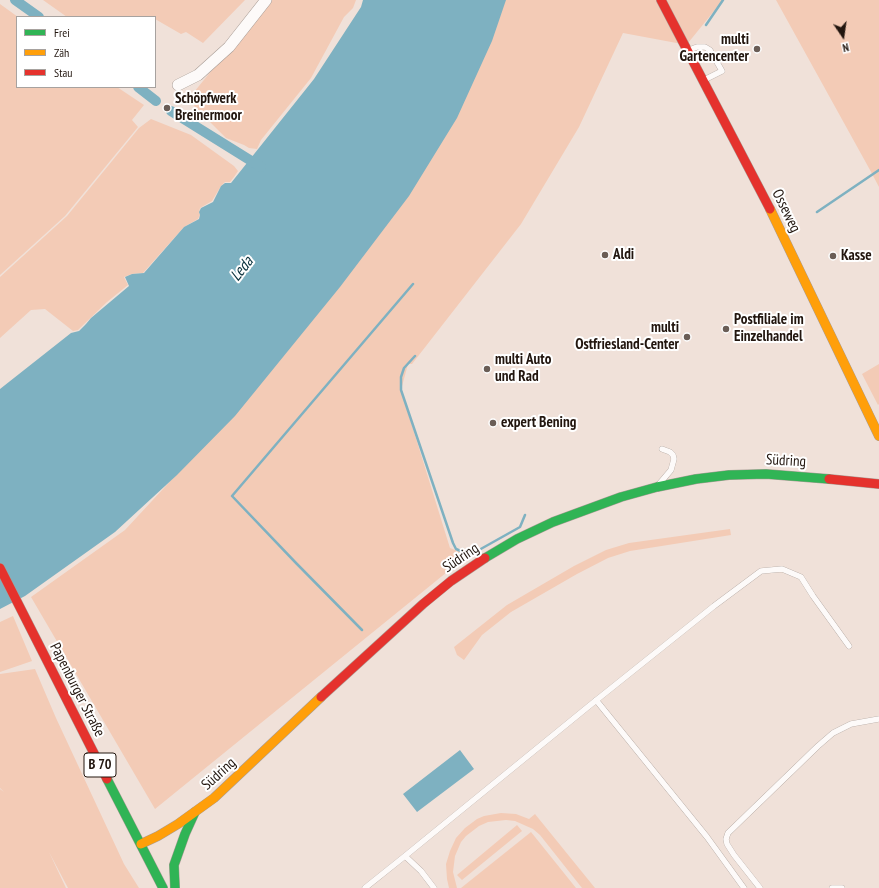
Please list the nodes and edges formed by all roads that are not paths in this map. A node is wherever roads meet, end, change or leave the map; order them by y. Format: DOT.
graph roads {
  1 [pos="266,0"];
  2 [pos="661,0"];
  3 [pos="688,50"];
  4 [pos="703,80"];
  5 [pos="178,85"];
  6 [pos="879,436"];
  7 [pos="662,449"];
  8 [pos="879,484"];
  9 [pos="657,487"];
  10 [pos="0,568"];
  11 [pos="849,646"];
  12 [pos="596,700"];
  13 [pos="879,719"];
  14 [pos="196,812"];
  15 [pos="141,844"];
  16 [pos="405,856"];
  17 [pos="163,888"];
  18 [pos="175,888"];
  19 [pos="365,888"];
  20 [pos="434,888"];
  21 [pos="744,888"];
  22 [pos="760,888"];
  23 [pos="832,888"];
  24 [pos="842,888"];
  1 -- 5 [label="street"];
  2 -- 3 [label="main road, Osseweg"];
  3 -- 4 [label="main road, Osseweg"];
  3 -- 4 [label="lane"];
  4 -- 6 [label="main road, Osseweg"];
  7 -- 9 [label="lane"];
  8 -- 9 [label="main road, Südring"];
  9 -- 14 [label="main road, Südring"];
  10 -- 15 [label="main road, Papenburger Straße / B 70"];
  11 -- 12 [label="lane"];
  12 -- 16 [label="lane"];
  12 -- 21 [label="lane"];
  13 -- 22 [label="lane"];
  14 -- 15 [label="main road, Südring"];
  14 -- 18 [label="main road"];
  15 -- 17 [label="main road, Papenburger Straße / B 70"];
  16 -- 19 [label="lane"];
  16 -- 20 [label="lane"];
  23 -- 24 [label="lane"];
}
